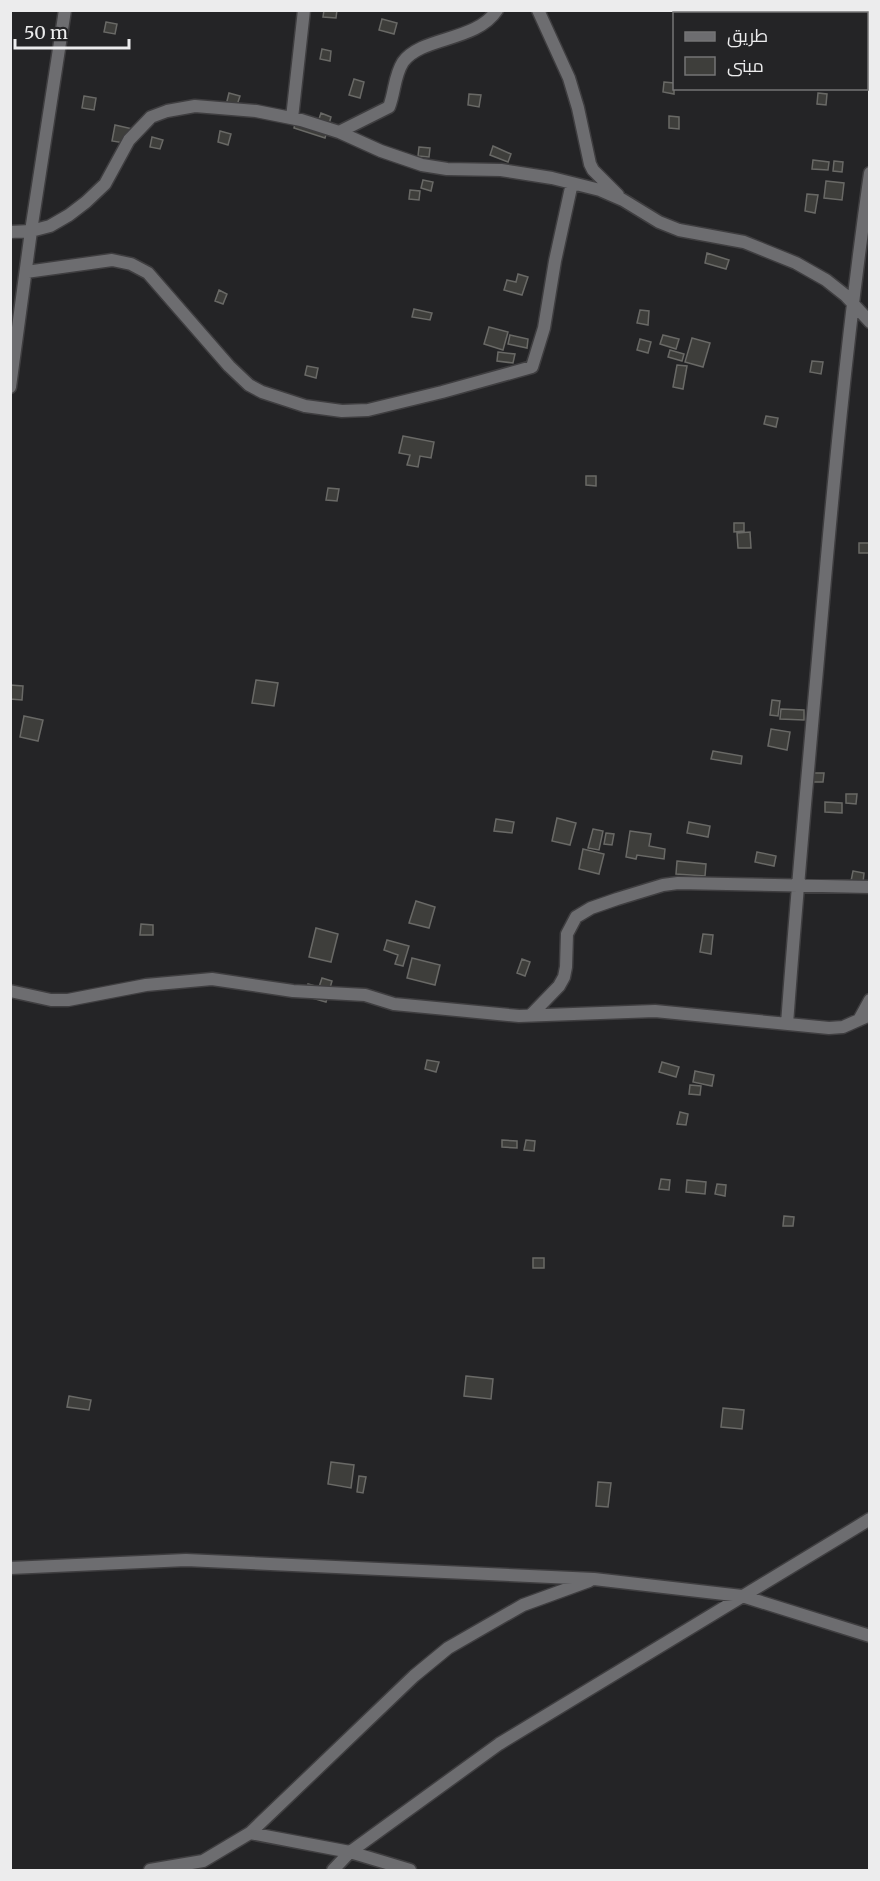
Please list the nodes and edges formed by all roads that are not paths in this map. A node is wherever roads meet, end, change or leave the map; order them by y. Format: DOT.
graph roads {
  1 [pos="65,10"];
  2 [pos="304,10"];
  3 [pos="497,10"];
  4 [pos="538,10"];
  5 [pos="292,118"];
  6 [pos="339,132"];
  7 [pos="870,173"];
  8 [pos="572,183"];
  9 [pos="623,200"];
  10 [pos="31,231"];
  11 [pos="10,232"];
  12 [pos="26,272"];
  13 [pos="852,301"];
  14 [pos="870,322"];
  15 [pos="10,387"];
  16 [pos="797,886"];
  17 [pos="870,887"];
  18 [pos="10,991"];
  19 [pos="870,1000"];
  20 [pos="531,1015"];
  21 [pos="864,1018"];
  22 [pos="787,1024"];
  23 [pos="870,1519"];
  24 [pos="10,1568"];
  25 [pos="594,1579"];
  26 [pos="742,1596"];
  27 [pos="870,1636"];
  28 [pos="250,1833"];
  29 [pos="350,1852"];
  30 [pos="150,1870"];
  31 [pos="333,1870"];
  32 [pos="410,1870"];
  1 -- 10 [label="street"];
  2 -- 5 [label="street"];
  3 -- 6 [label="street"];
  4 -- 9 [label="street"];
  5 -- 6 [label="street"];
  5 -- 10 [label="street"];
  6 -- 8 [label="street"];
  7 -- 13 [label="street"];
  8 -- 9 [label="street"];
  8 -- 12 [label="street"];
  9 -- 13 [label="street"];
  10 -- 11 [label="street"];
  10 -- 12 [label="street"];
  12 -- 15 [label="street"];
  13 -- 14 [label="street"];
  13 -- 16 [label="street"];
  16 -- 17 [label="street"];
  16 -- 20 [label="street"];
  16 -- 22 [label="street"];
  18 -- 20 [label="street"];
  19 -- 21 [label="street"];
  20 -- 22 [label="street"];
  21 -- 22 [label="street"];
  23 -- 26 [label="street"];
  24 -- 25 [label="street"];
  25 -- 26 [label="street"];
  25 -- 28 [label="street"];
  26 -- 27 [label="street"];
  26 -- 29 [label="street"];
  28 -- 29 [label="street"];
  28 -- 30 [label="street"];
  29 -- 31 [label="street"];
  29 -- 32 [label="street"];
}
